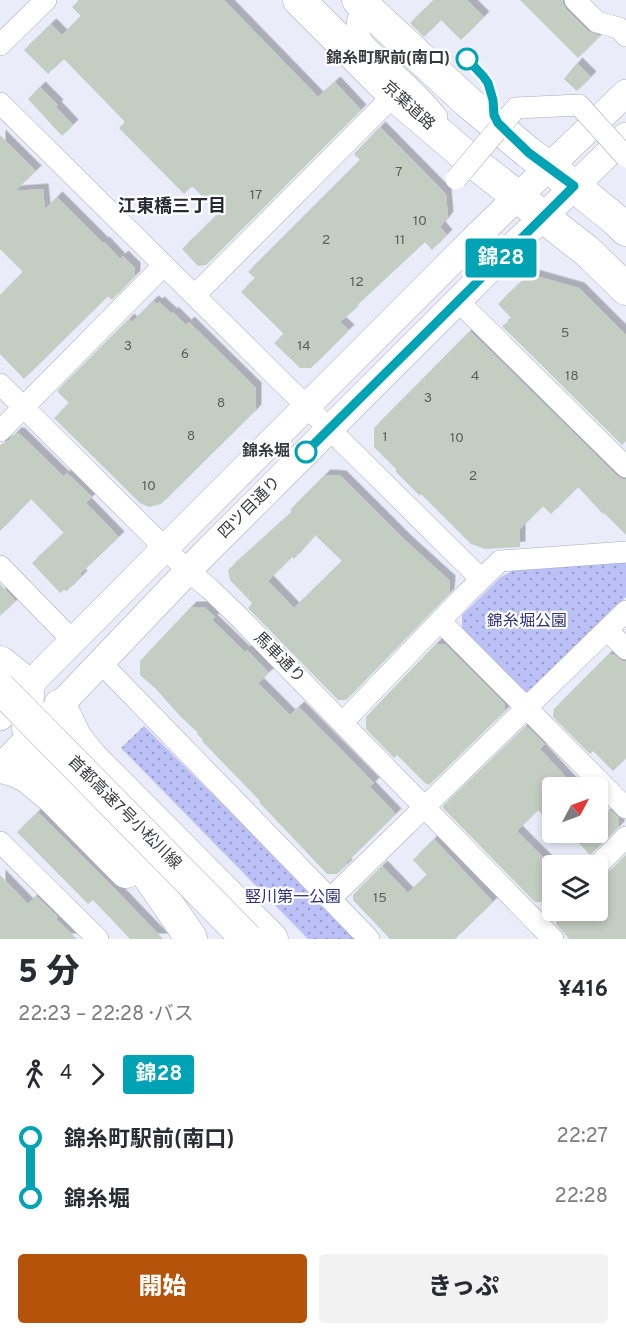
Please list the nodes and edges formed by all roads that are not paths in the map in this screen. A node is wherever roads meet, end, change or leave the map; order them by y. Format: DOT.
graph roads {
  1 [pos="46,0"];
  2 [pos="299,0"];
  3 [pos="575,0"];
  4 [pos="364,2"];
  5 [pos="626,36"];
  6 [pos="0,45"];
  7 [pos="626,93"];
  8 [pos="394,95"];
  9 [pos="0,103"];
  10 [pos="626,136"];
  11 [pos="626,157"];
  12 [pos="548,167"];
  13 [pos="462,169"];
  14 [pos="574,186"];
  15 [pos="518,197"];
  16 [pos="544,217"];
  17 [pos="621,226"];
  18 [pos="165,265"];
  19 [pos="616,279"];
  20 [pos="195,296"];
  21 [pos="458,301"];
  22 [pos="0,384"];
  23 [pos="307,406"];
  24 [pos="24,408"];
  25 [pos="330,429"];
  26 [pos="0,431"];
  27 [pos="626,467"];
  28 [pos="165,548"];
  29 [pos="626,552"];
  30 [pos="0,566"];
  31 [pos="188,571"];
  32 [pos="482,579"];
  33 [pos="626,611"];
  34 [pos="440,621"];
  35 [pos="607,630"];
  36 [pos="73,641"];
  37 [pos="626,648"];
  38 [pos="0,662"];
  39 [pos="100,662"];
  40 [pos="31,703"];
  41 [pos="526,708"];
  42 [pos="0,717"];
  43 [pos="343,722"];
  44 [pos="0,767"];
  45 [pos="425,807"];
  46 [pos="626,808"];
  47 [pos="626,837"];
  48 [pos="0,842"];
  49 [pos="608,855"];
  50 [pos="330,899"];
  51 [pos="548,925"];
  52 [pos="98,939"];
  53 [pos="200,939"];
  54 [pos="247,939"];
  55 [pos="272,939"];
  56 [pos="369,939"];
  1 -- 6 [label="street"];
  2 -- 8 [label="highway, 京葉道路"];
  3 -- 5 [label="street"];
  4 -- 12 [label="highway"];
  4 -- 13 [label="street"];
  7 -- 12 [label="main road, 四ツ目通り"];
  8 -- 13 [label="highway, 京葉道路"];
  8 -- 20 [label="street"];
  9 -- 18 [label="street"];
  10 -- 14 [label="main road, 四ツ目通り"];
  11 -- 13 [label="street, bridge"];
  12 -- 14 [label="highway"];
  12 -- 15 [label="main road, 四ツ目通り"];
  13 -- 15 [label="highway, 京葉道路"];
  14 -- 16 [label="main road, 四ツ目通り"];
  14 -- 17 [label="highway"];
  15 -- 16 [label="highway, 京葉道路"];
  15 -- 23 [label="main road, 四ツ目通り"];
  16 -- 19 [label="highway, 京葉道路"];
  16 -- 21 [label="main road, 四ツ目通り"];
  18 -- 20 [label="street"];
  18 -- 24 [label="street"];
  20 -- 23 [label="street"];
  21 -- 25 [label="main road, 四ツ目通り"];
  21 -- 27 [label="street"];
  22 -- 24 [label="street, 馬車通り"];
  23 -- 25 [label="street"];
  23 -- 28 [label="main road, 四ツ目通り"];
  24 -- 26 [label="street"];
  24 -- 28 [label="street, 馬車通り"];
  25 -- 31 [label="main road, 四ツ目通り"];
  25 -- 32 [label="street"];
  28 -- 31 [label="street, 馬車通り"];
  28 -- 36 [label="main road, 四ツ目通り"];
  29 -- 32 [label="street"];
  30 -- 36 [label="street"];
  31 -- 39 [label="main road, 四ツ目通り"];
  31 -- 43 [label="street, 馬車通り"];
  32 -- 34 [label="street"];
  33 -- 35 [label="street"];
  34 -- 41 [label="street"];
  34 -- 43 [label="street"];
  35 -- 37 [label="street"];
  35 -- 41 [label="street"];
  36 -- 40 [label="main road, 四ツ目通り"];
  38 -- 40 [label="highway"];
  39 -- 40 [label="main road, 四ツ目通り"];
  39 -- 50 [label="street"];
  40 -- 42 [label="main road, 四ツ目通り"];
  40 -- 44 [label="main road, 四ツ目通り"];
  40 -- 53 [label="highway"];
  40 -- 54 [label="highway, 首都高速7号小松川線, bridge"];
  40 -- 55 [label="highway"];
  41 -- 45 [label="street"];
  41 -- 46 [label="street"];
  42 -- 53 [label="highway, 首都高速7号小松川線"];
  43 -- 45 [label="street, 馬車通り"];
  44 -- 53 [label="highway"];
  45 -- 50 [label="street"];
  45 -- 51 [label="street, 馬車通り"];
  47 -- 49 [label="street"];
  48 -- 52 [label="street"];
  50 -- 56 [label="street"];
}
